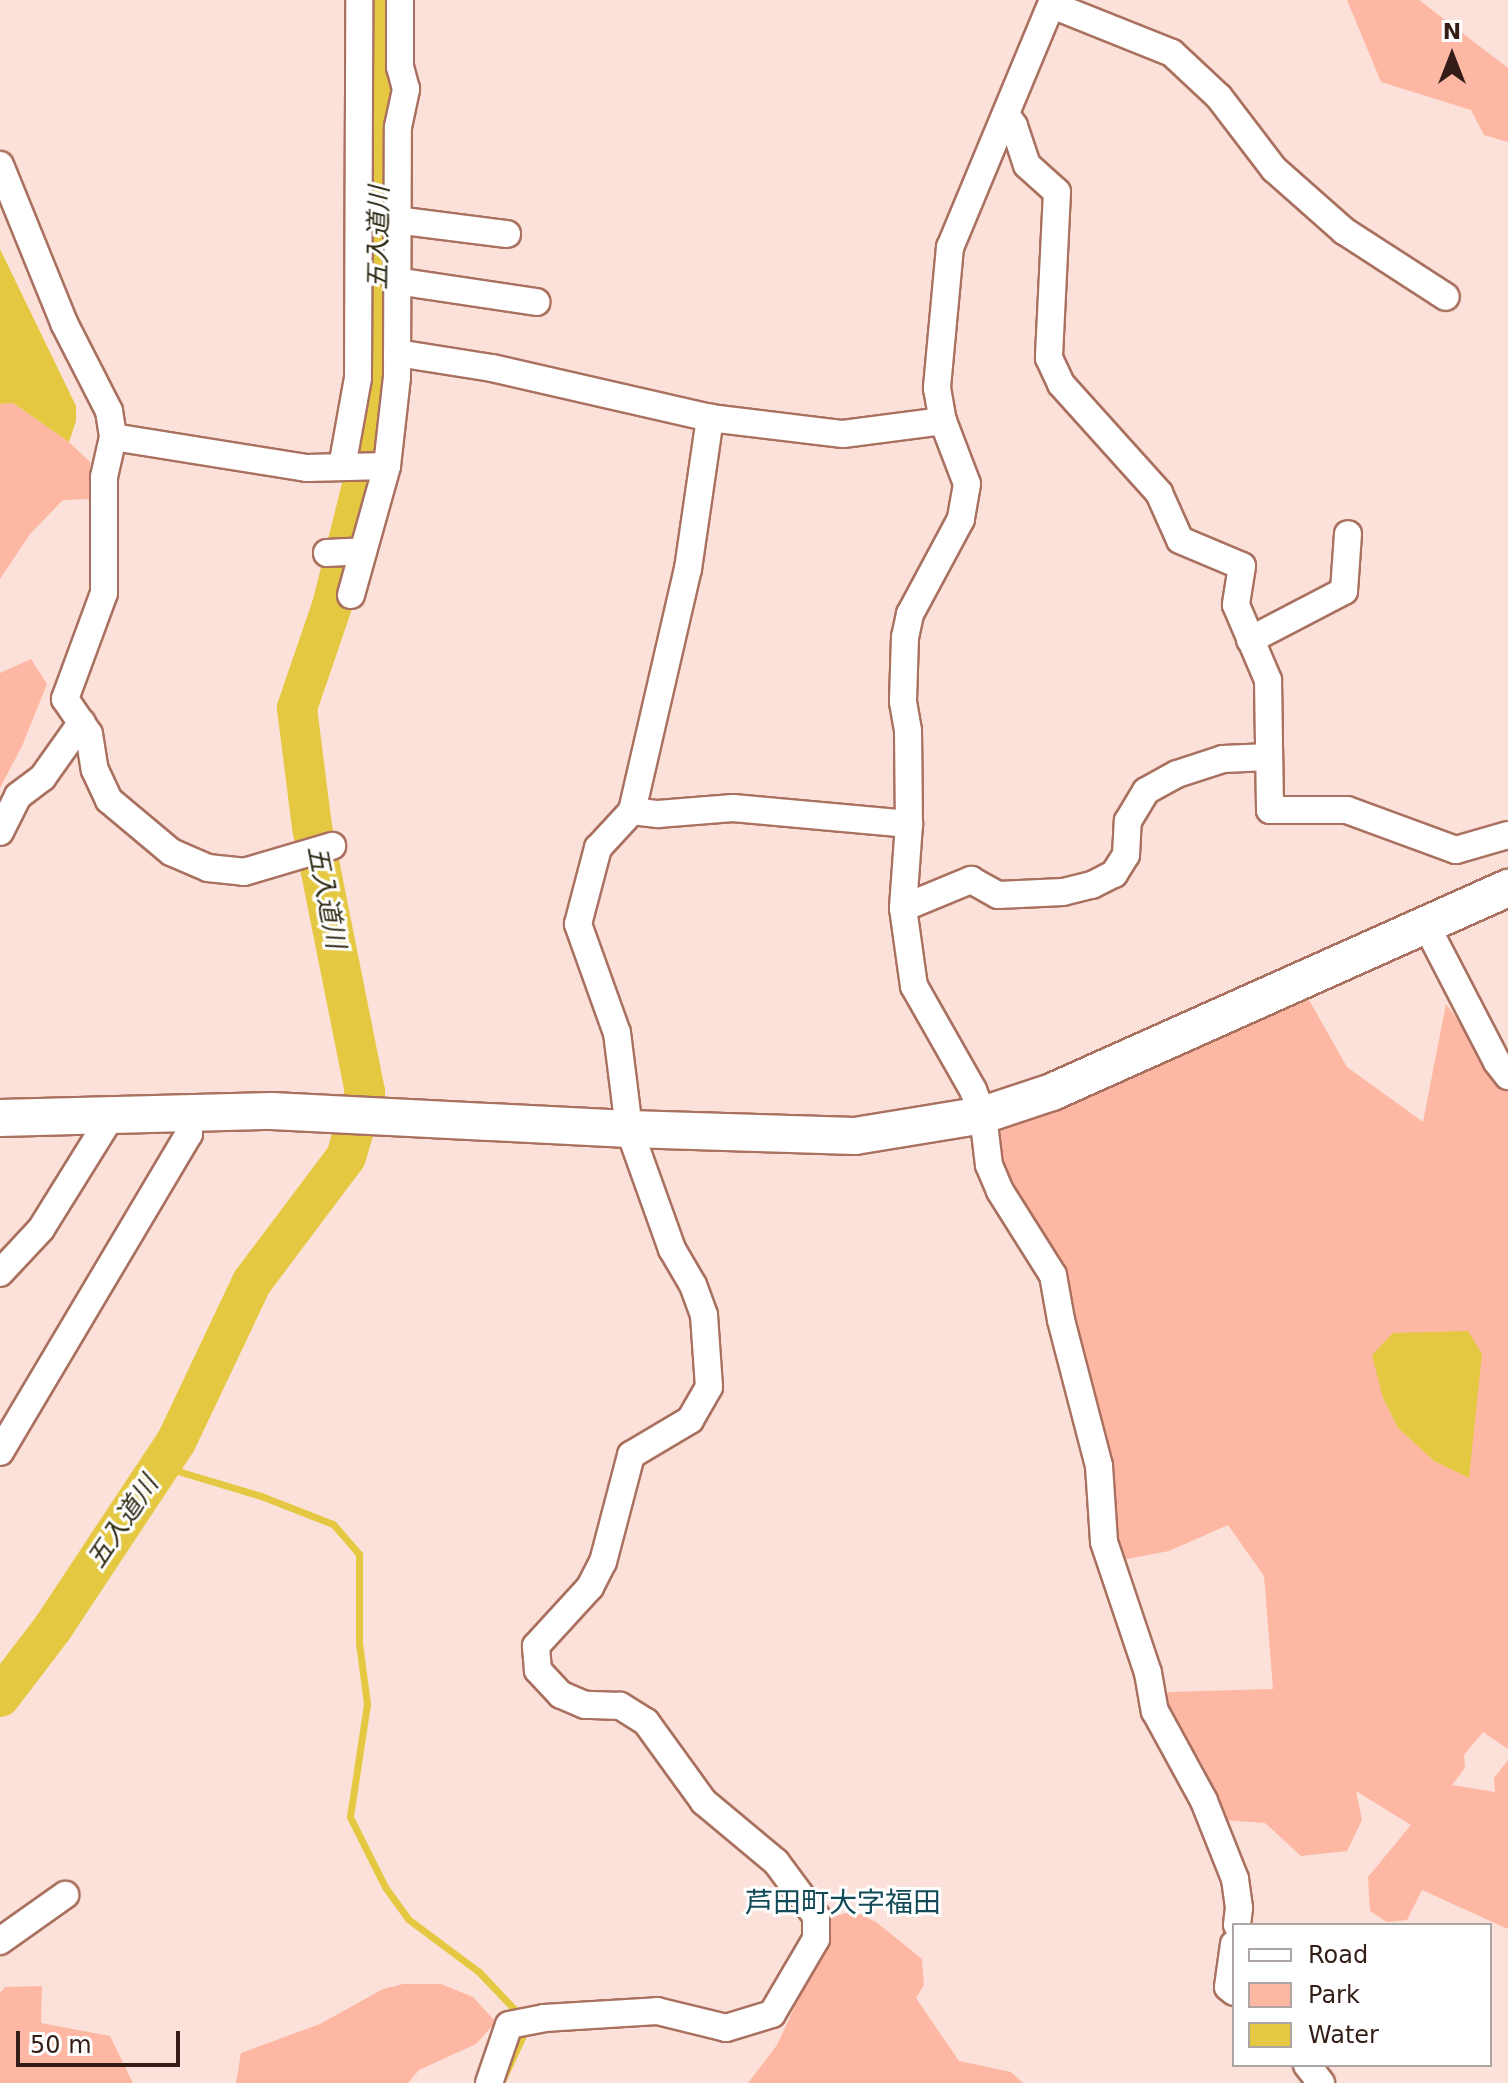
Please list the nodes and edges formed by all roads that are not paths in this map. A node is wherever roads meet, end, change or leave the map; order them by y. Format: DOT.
graph roads {
  1 [pos="359,0"];
  2 [pos="400,0"];
  3 [pos="1052,2"];
  4 [pos="1007,116"];
  5 [pos="0,165"];
  6 [pos="359,218"];
  7 [pos="395,218"];
  8 [pos="507,234"];
  9 [pos="396,281"];
  10 [pos="1446,297"];
  11 [pos="536,302"];
  12 [pos="397,365"];
  13 [pos="358,378"];
  14 [pos="710,418"];
  15 [pos="943,421"];
  16 [pos="113,437"];
  17 [pos="387,466"];
  18 [pos="342,467"];
  19 [pos="1348,534"];
  20 [pos="363,551"];
  21 [pos="327,553"];
  22 [pos="351,595"];
  23 [pos="1250,640"];
  24 [pos="82,722"];
  25 [pos="1269,757"];
  26 [pos="632,811"];
  27 [pos="909,824"];
  28 [pos="0,832"];
  29 [pos="1508,835"];
  30 [pos="332,846"];
  31 [pos="1508,888"];
  32 [pos="903,908"];
  33 [pos="1426,925"];
  34 [pos="1508,1076"];
  35 [pos="188,1113"];
  36 [pos="112,1115"];
  37 [pos="983,1115"];
  38 [pos="0,1118"];
  39 [pos="629,1129"];
  40 [pos="0,1273"];
  41 [pos="0,1452"];
  42 [pos="65,1895"];
  43 [pos="1237,1923"];
  44 [pos="0,1941"];
  45 [pos="1232,1958"];
  46 [pos="1232,1990"];
  47 [pos="1309,2067"];
  48 [pos="489,2083"];
  49 [pos="1321,2083"];
  1 -- 6 [label="street"];
  2 -- 7 [label="street"];
  3 -- 4 [label="street"];
  3 -- 10 [label="street"];
  4 -- 15 [label="street"];
  4 -- 23 [label="street"];
  5 -- 16 [label="street"];
  6 -- 7 [label="street"];
  6 -- 13 [label="street"];
  7 -- 8 [label="street"];
  7 -- 9 [label="street"];
  9 -- 11 [label="street"];
  9 -- 12 [label="street"];
  12 -- 13 [label="street"];
  12 -- 14 [label="street"];
  12 -- 17 [label="street"];
  13 -- 18 [label="street"];
  14 -- 15 [label="street"];
  14 -- 26 [label="street"];
  15 -- 27 [label="street"];
  16 -- 18 [label="street"];
  16 -- 24 [label="street"];
  17 -- 18 [label="street"];
  17 -- 20 [label="street"];
  19 -- 23 [label="street"];
  20 -- 21 [label="street"];
  20 -- 22 [label="street"];
  23 -- 25 [label="street"];
  24 -- 28 [label="street"];
  24 -- 30 [label="street"];
  25 -- 29 [label="street"];
  25 -- 32 [label="street"];
  26 -- 27 [label="street"];
  26 -- 39 [label="street"];
  27 -- 32 [label="street"];
  31 -- 33 [label="street"];
  32 -- 37 [label="street"];
  33 -- 34 [label="street"];
  33 -- 37 [label="street"];
  35 -- 36 [label="street"];
  35 -- 39 [label="street"];
  35 -- 41 [label="street"];
  36 -- 38 [label="street"];
  36 -- 40 [label="street"];
  37 -- 39 [label="street"];
  37 -- 43 [label="street"];
  39 -- 48 [label="street"];
  42 -- 44 [label="street"];
  45 -- 46 [label="street"];
  47 -- 49 [label="street"];
}
